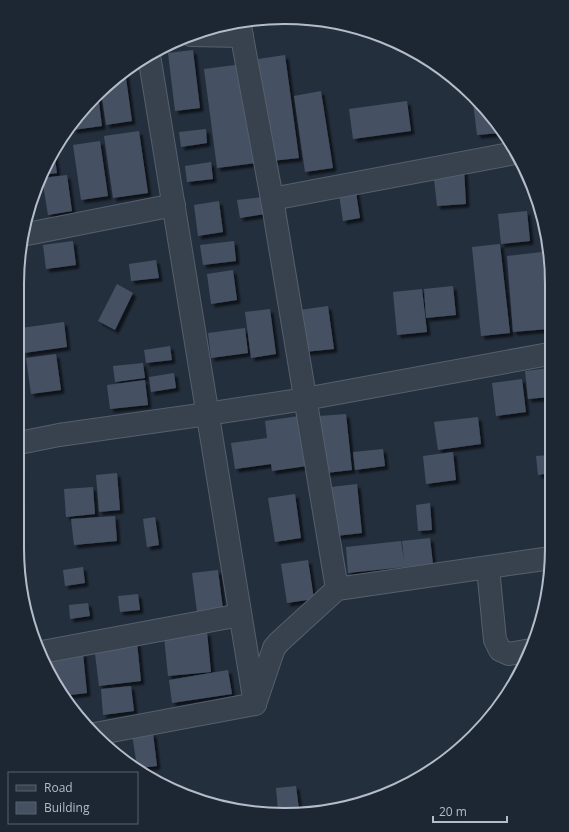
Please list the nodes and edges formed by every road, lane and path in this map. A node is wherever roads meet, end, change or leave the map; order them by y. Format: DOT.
graph roads {
  1 [pos="241,29"];
  2 [pos="229,30"];
  3 [pos="149,62"];
  4 [pos="510,154"];
  5 [pos="272,199"];
  6 [pos="174,205"];
  7 [pos="29,234"];
  8 [pos="545,355"];
  9 [pos="305,399"];
  10 [pos="207,414"];
  11 [pos="24,442"];
  12 [pos="544,559"];
  13 [pos="488,568"];
  14 [pos="337,589"];
  15 [pos="240,615"];
  16 [pos="46,651"];
  17 [pos="523,651"];
  18 [pos="255,704"];
  19 [pos="101,733"];
  1 -- 2 [label="street"];
  1 -- 5 [label="street"];
  3 -- 6 [label="street"];
  4 -- 5 [label="street"];
  5 -- 9 [label="street"];
  6 -- 7 [label="street"];
  6 -- 10 [label="street"];
  8 -- 9 [label="street"];
  9 -- 10 [label="street"];
  9 -- 14 [label="street"];
  10 -- 11 [label="street"];
  10 -- 15 [label="street"];
  12 -- 13 [label="street"];
  13 -- 14 [label="street"];
  13 -- 17 [label="street"];
  14 -- 18 [label="street"];
  15 -- 16 [label="street"];
  15 -- 18 [label="street"];
  18 -- 19 [label="street"];
}
